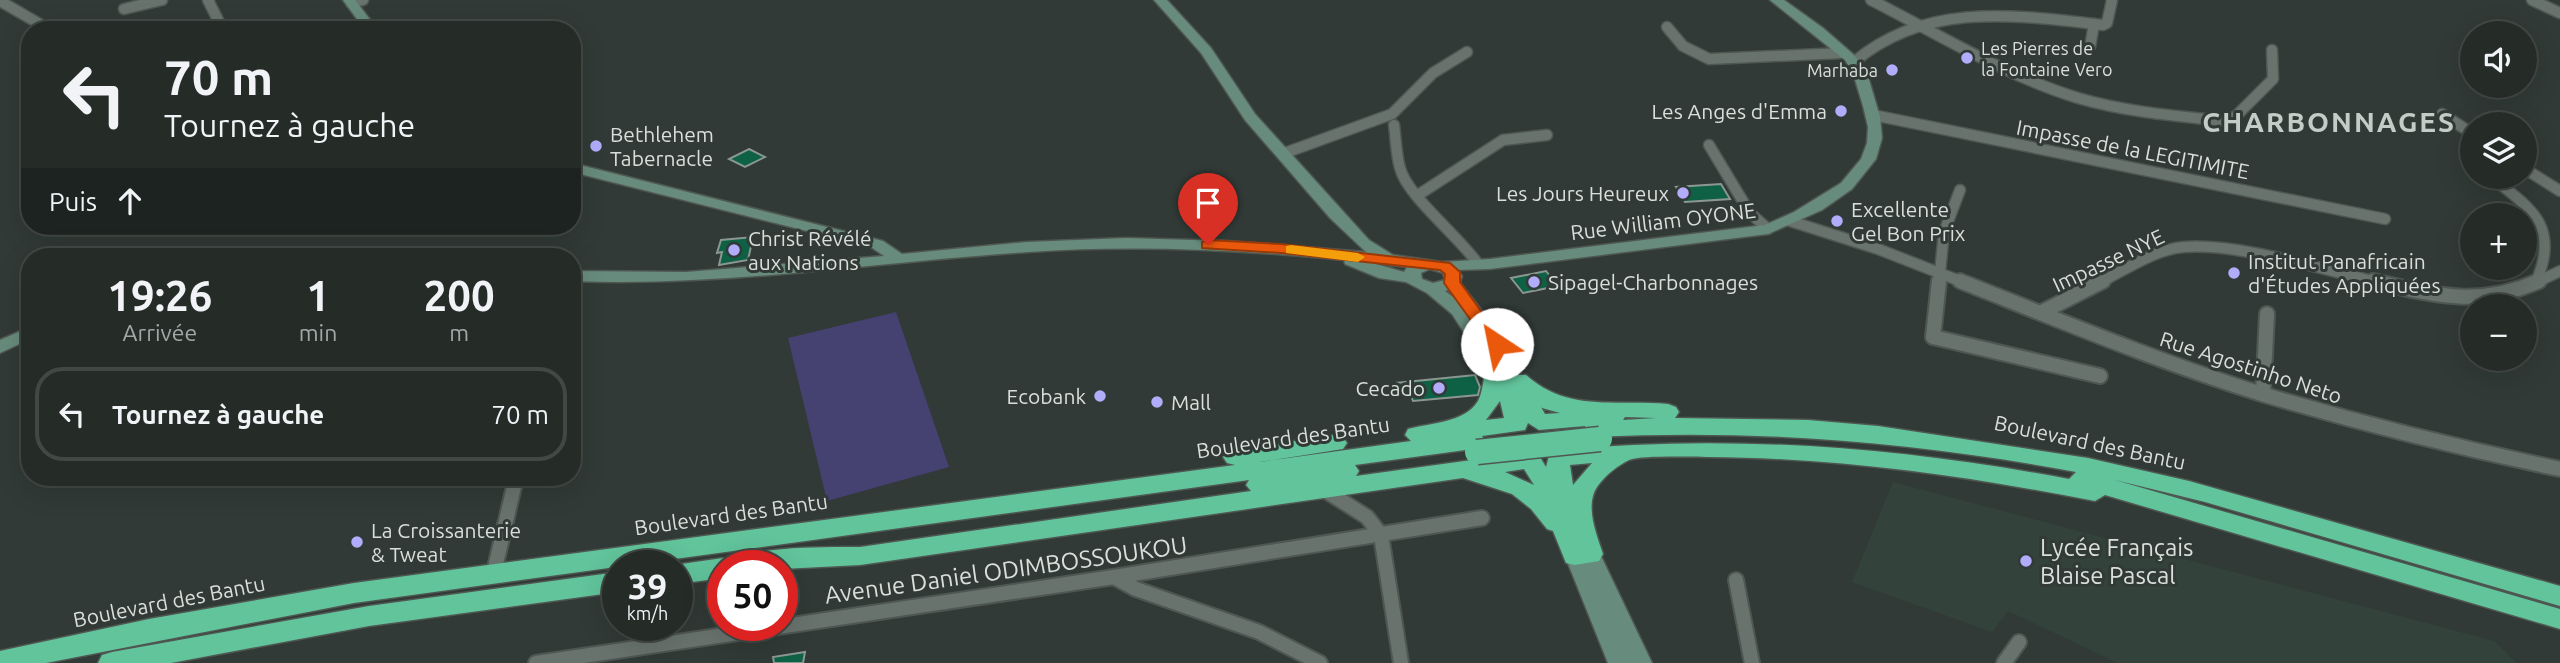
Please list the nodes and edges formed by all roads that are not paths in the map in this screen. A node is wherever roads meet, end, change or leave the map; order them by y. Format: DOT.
graph roads {
  1 [pos="162,0"];
  2 [pos="208,0"];
  3 [pos="1160,0"];
  4 [pos="1776,0"];
  5 [pos="1871,0"];
  6 [pos="2112,0"];
  7 [pos="2532,0"];
  8 [pos="0,1"];
  9 [pos="354,1"];
  10 [pos="124,9"];
  11 [pos="2560,13"];
  12 [pos="1909,18"];
  13 [pos="34,21"];
  14 [pos="218,21"];
  15 [pos="366,21"];
  16 [pos="2094,24"];
  17 [pos="1667,27"];
  18 [pos="2090,47"];
  19 [pos="2272,50"];
  20 [pos="1467,52"];
  21 [pos="1848,58"];
  22 [pos="2441,114"];
  23 [pos="1873,115"];
  24 [pos="1394,125"];
  25 [pos="2460,126"];
  26 [pos="1547,135"];
  27 [pos="1709,145"];
  28 [pos="1282,154"];
  29 [pos="581,169"];
  30 [pos="2537,177"];
  31 [pos="2505,189"];
  32 [pos="1961,190"];
  33 [pos="2560,191"];
  34 [pos="1418,195"];
  35 [pos="2385,219"];
  36 [pos="1790,220"];
  37 [pos="1768,229"];
  38 [pos="1342,257"];
  39 [pos="899,259"];
  40 [pos="1390,259"];
  41 [pos="1424,264"];
  42 [pos="1484,264"];
  43 [pos="1939,271"];
  44 [pos="2560,271"];
  45 [pos="581,276"];
  46 [pos="1450,276"];
  47 [pos="1411,278"];
  48 [pos="2536,282"];
  49 [pos="1433,289"];
  50 [pos="2042,312"];
  51 [pos="2266,314"];
  52 [pos="21,336"];
  53 [pos="0,347"];
  54 [pos="1502,369"];
  55 [pos="2100,376"];
  56 [pos="2263,394"];
  57 [pos="1668,412"];
  58 [pos="1528,423"];
  59 [pos="1597,434"];
  60 [pos="1416,435"];
  61 [pos="1475,447"];
  62 [pos="1623,454"];
  63 [pos="1558,458"];
  64 [pos="1530,460"];
  65 [pos="2560,469"];
  66 [pos="1436,471"];
  67 [pos="2159,482"];
  68 [pos="514,486"];
  69 [pos="1323,489"];
  70 [pos="2186,509"];
  71 [pos="1482,518"];
  72 [pos="805,530"];
  73 [pos="1381,535"];
  74 [pos="1582,555"];
  75 [pos="804,558"];
  76 [pos="798,559"];
  77 [pos="494,572"];
  78 [pos="1114,577"];
  79 [pos="1736,580"];
  80 [pos="602,584"];
  81 [pos="2560,596"];
  82 [pos="2560,619"];
  83 [pos="2019,642"];
  84 [pos="0,662"];
  85 [pos="112,663"];
  86 [pos="536,663"];
  87 [pos="1320,663"];
  88 [pos="1401,663"];
  89 [pos="1619,663"];
  90 [pos="1641,663"];
  91 [pos="1752,663"];
  92 [pos="2004,663"];
  1 -- 10 [label="street"];
  2 -- 14 [label="street"];
  3 -- 28 [label="street"];
  4 -- 21 [label="street"];
  5 -- 12 [label="street"];
  6 -- 16 [label="street"];
  7 -- 11 [label="street"];
  8 -- 13 [label="street"];
  9 -- 15 [label="street"];
  12 -- 16 [label="street"];
  12 -- 19 [label="street"];
  12 -- 21 [label="street"];
  16 -- 18 [label="street"];
  17 -- 21 [label="street"];
  20 -- 28 [label="street"];
  21 -- 23 [label="street, Rue William OYONE"];
  22 -- 25 [label="street"];
  23 -- 35 [label="street, Impasse de la LEGITIMITE"];
  23 -- 36 [label="street, Rue William OYONE"];
  24 -- 34 [label="street"];
  26 -- 34 [label="street"];
  27 -- 37 [label="street"];
  28 -- 40 [label="street"];
  29 -- 39 [label="street"];
  30 -- 33 [label="street"];
  31 -- 48 [label="street"];
  32 -- 43 [label="street"];
  34 -- 42 [label="street"];
  36 -- 37 [label="street, Rue William OYONE"];
  36 -- 43 [label="street, Rue Agostinho Neto"];
  37 -- 42 [label="street, Rue William OYONE"];
  38 -- 39 [label="street"];
  38 -- 40 [label="street"];
  38 -- 47 [label="street"];
  39 -- 45 [label="street"];
  40 -- 41 [label="street"];
  41 -- 46 [label="street"];
  41 -- 47 [label="street"];
  42 -- 46 [label="street, Rue William OYONE"];
  43 -- 50 [label="street, Rue Agostinho Neto"];
  43 -- 55 [label="street"];
  44 -- 48 [label="street, Impasse NYE"];
  46 -- 49 [label="street, Rue William OYONE"];
  46 -- 54 [label="street"];
  47 -- 49 [label="street"];
  48 -- 50 [label="street, Impasse NYE"];
  49 -- 54 [label="street"];
  50 -- 56 [label="street, Rue Agostinho Neto"];
  51 -- 56 [label="street"];
  52 -- 53 [label="street"];
  54 -- 57 [label="highway"];
  54 -- 58 [label="highway"];
  54 -- 60 [label="highway"];
  56 -- 65 [label="street, Rue Agostinho Neto"];
  57 -- 58 [label="highway"];
  57 -- 67 [label="highway"];
  58 -- 60 [label="highway"];
  58 -- 63 [label="highway"];
  58 -- 64 [label="highway"];
  59 -- 61 [label="highway, bridge"];
  59 -- 67 [label="highway, Boulevard des Bantu"];
  59 -- 70 [label="highway, Boulevard des Bantu"];
  60 -- 72 [label="highway"];
  61 -- 72 [label="highway, Boulevard des Bantu"];
  61 -- 75 [label="highway, Boulevard des Bantu"];
  62 -- 63 [label="highway"];
  62 -- 70 [label="highway"];
  62 -- 74 [label="highway"];
  63 -- 64 [label="highway"];
  63 -- 74 [label="highway"];
  64 -- 66 [label="highway"];
  64 -- 74 [label="highway"];
  66 -- 69 [label="highway"];
  66 -- 74 [label="highway"];
  67 -- 81 [label="highway, Boulevard des Bantu"];
  68 -- 77 [label="street"];
  69 -- 73 [label="street"];
  69 -- 75 [label="highway"];
  70 -- 82 [label="highway, Boulevard des Bantu"];
  71 -- 73 [label="street, Avenue Daniel ODIMBOSSOUKOU"];
  72 -- 77 [label="highway, Boulevard des Bantu"];
  73 -- 78 [label="street, Avenue Daniel ODIMBOSSOUKOU"];
  73 -- 88 [label="street"];
  74 -- 89 [label="street"];
  74 -- 90 [label="street"];
  75 -- 76 [label="highway, Boulevard des Bantu"];
  77 -- 84 [label="highway, Boulevard des Bantu"];
  78 -- 86 [label="street, Avenue Daniel ODIMBOSSOUKOU"];
  78 -- 87 [label="street"];
  79 -- 91 [label="street"];
  80 -- 85 [label="highway"];
  83 -- 92 [label="street"];
}
